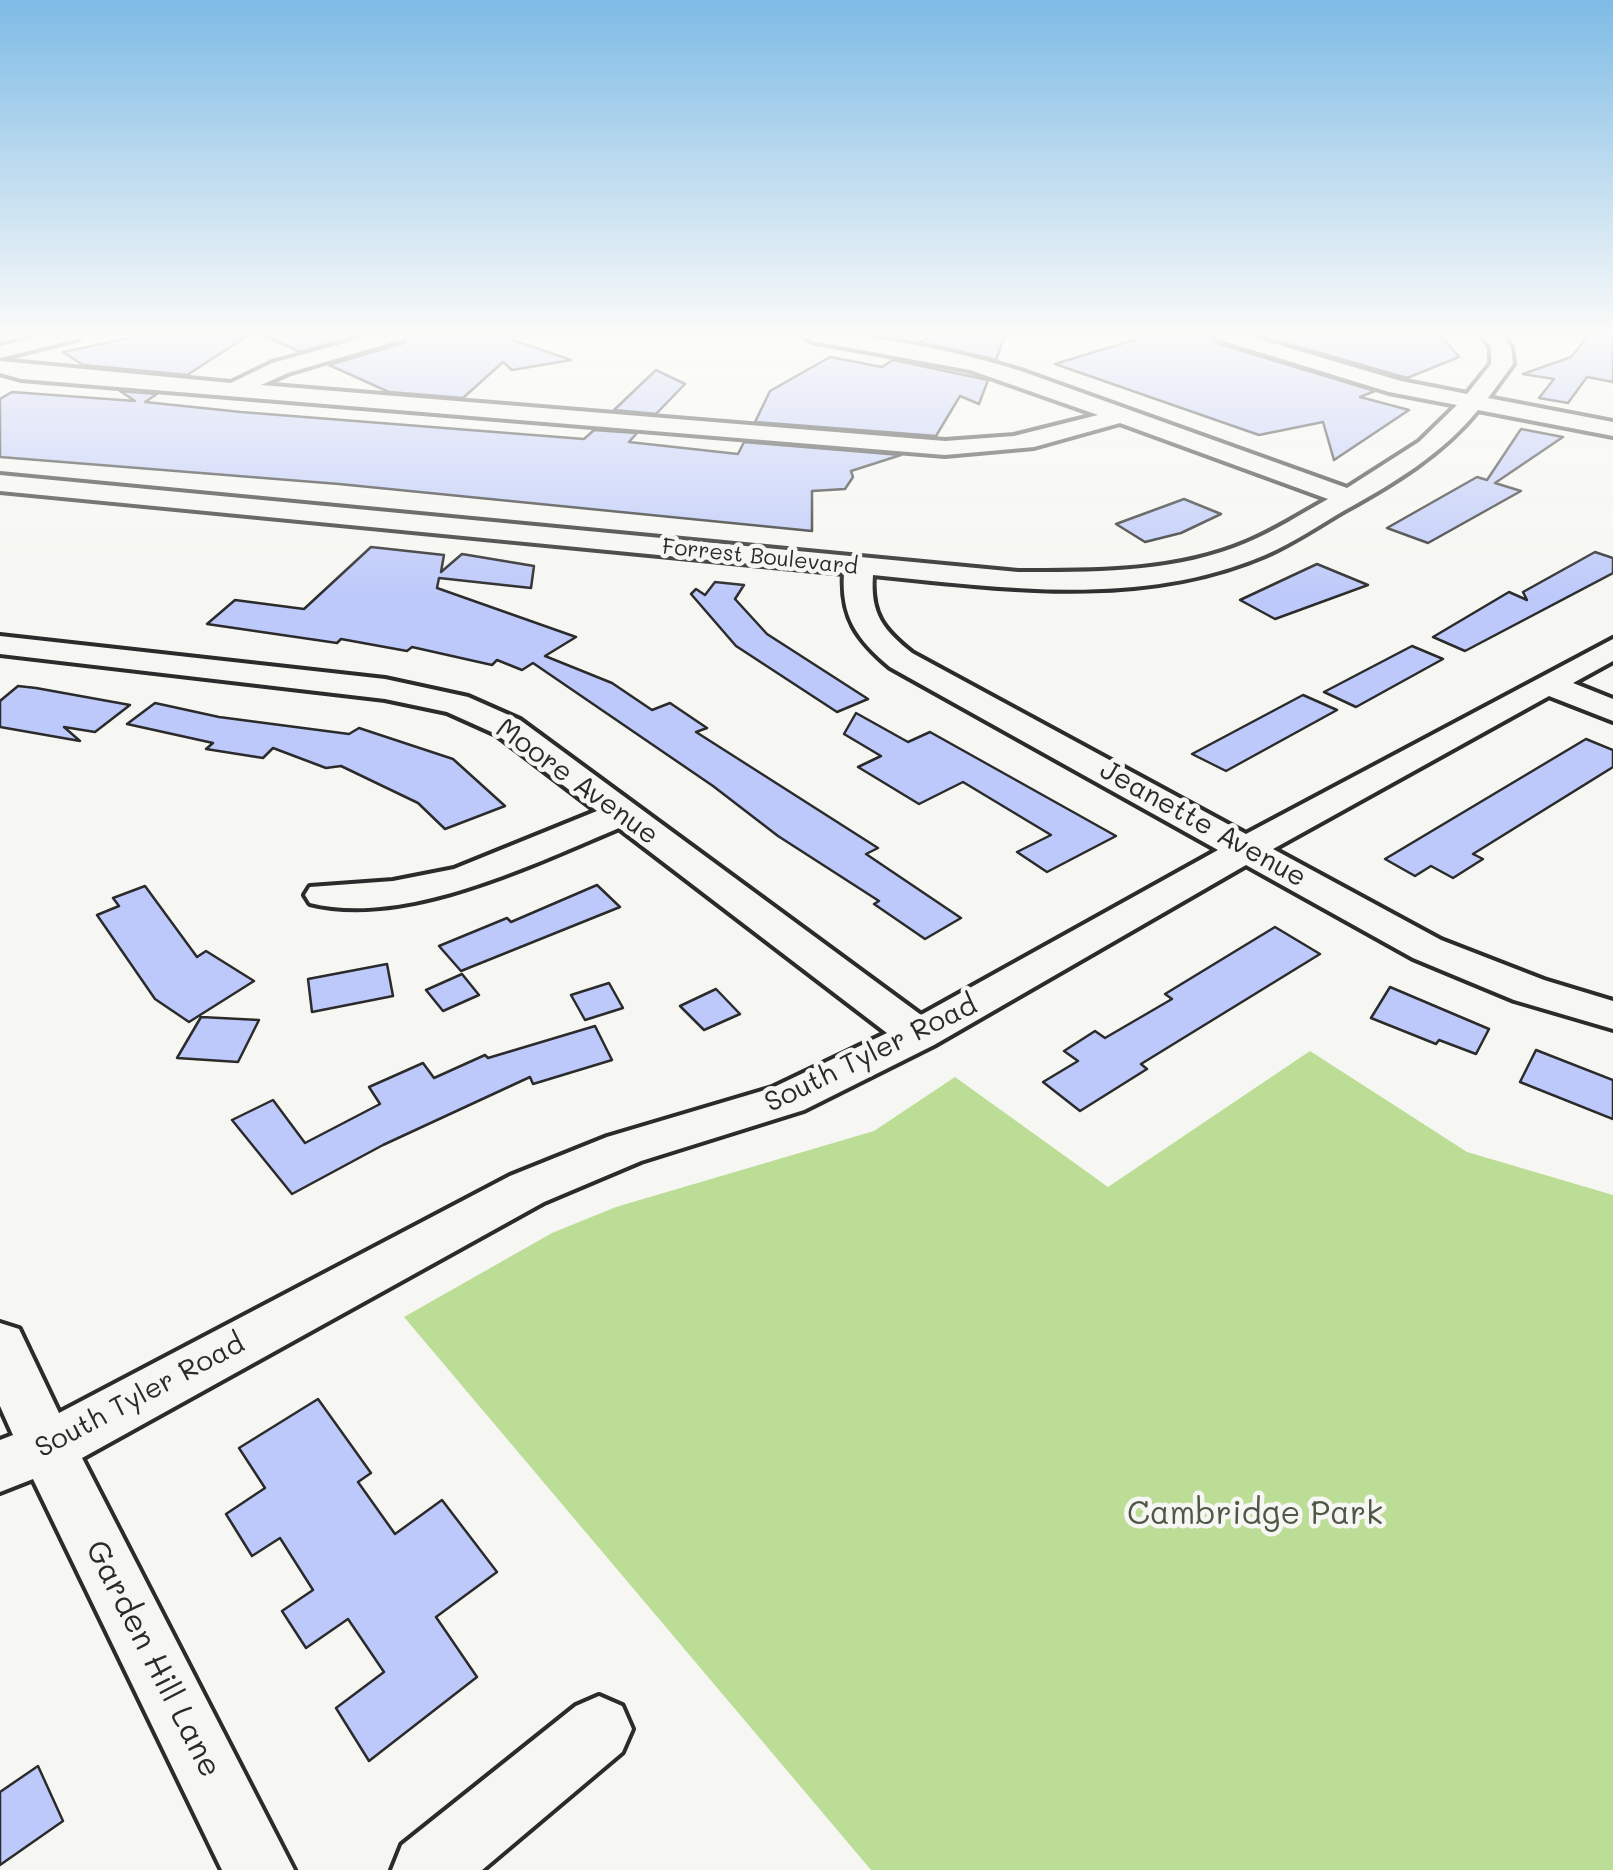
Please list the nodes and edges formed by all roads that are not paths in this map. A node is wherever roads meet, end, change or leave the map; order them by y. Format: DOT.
graph roads {
  1 [pos="630,422"];
  2 [pos="1098,422"];
  3 [pos="1143,422"];
  4 [pos="1454,422"];
  5 [pos="1575,422"];
  6 [pos="1613,429"];
  7 [pos="0,482"];
  8 [pos="1350,498"];
  9 [pos="859,567"];
  10 [pos="0,644"];
  11 [pos="1613,648"];
  12 [pos="1550,685"];
  13 [pos="1613,711"];
  14 [pos="621,814"];
  15 [pos="1248,848"];
  16 [pos="324,895"];
  17 [pos="1613,1015"];
  18 [pos="919,1035"];
  19 [pos="0,1345"];
  20 [pos="24,1457"];
  21 [pos="598,1729"];
  22 [pos="259,1870"];
  23 [pos="427,1870"];
  1 -- 2 [label="street"];
  3 -- 8 [label="street"];
  4 -- 8 [label="street, Forrest Boulevard"];
  5 -- 6 [label="street"];
  7 -- 9 [label="street, Forrest Boulevard"];
  8 -- 9 [label="street, Forrest Boulevard"];
  9 -- 15 [label="street, Jeanette Avenue"];
  10 -- 14 [label="street, Moore Avenue"];
  11 -- 12 [label="street, South Tyler Road"];
  12 -- 13 [label="street"];
  12 -- 15 [label="street, South Tyler Road"];
  14 -- 16 [label="street"];
  14 -- 18 [label="street, Moore Avenue"];
  15 -- 17 [label="street, Jeanette Avenue"];
  15 -- 18 [label="street, South Tyler Road"];
  18 -- 20 [label="street, South Tyler Road"];
  19 -- 20 [label="street, Garden Hill Lane"];
  20 -- 22 [label="street, Garden Hill Lane"];
  21 -- 23 [label="street"];
}
